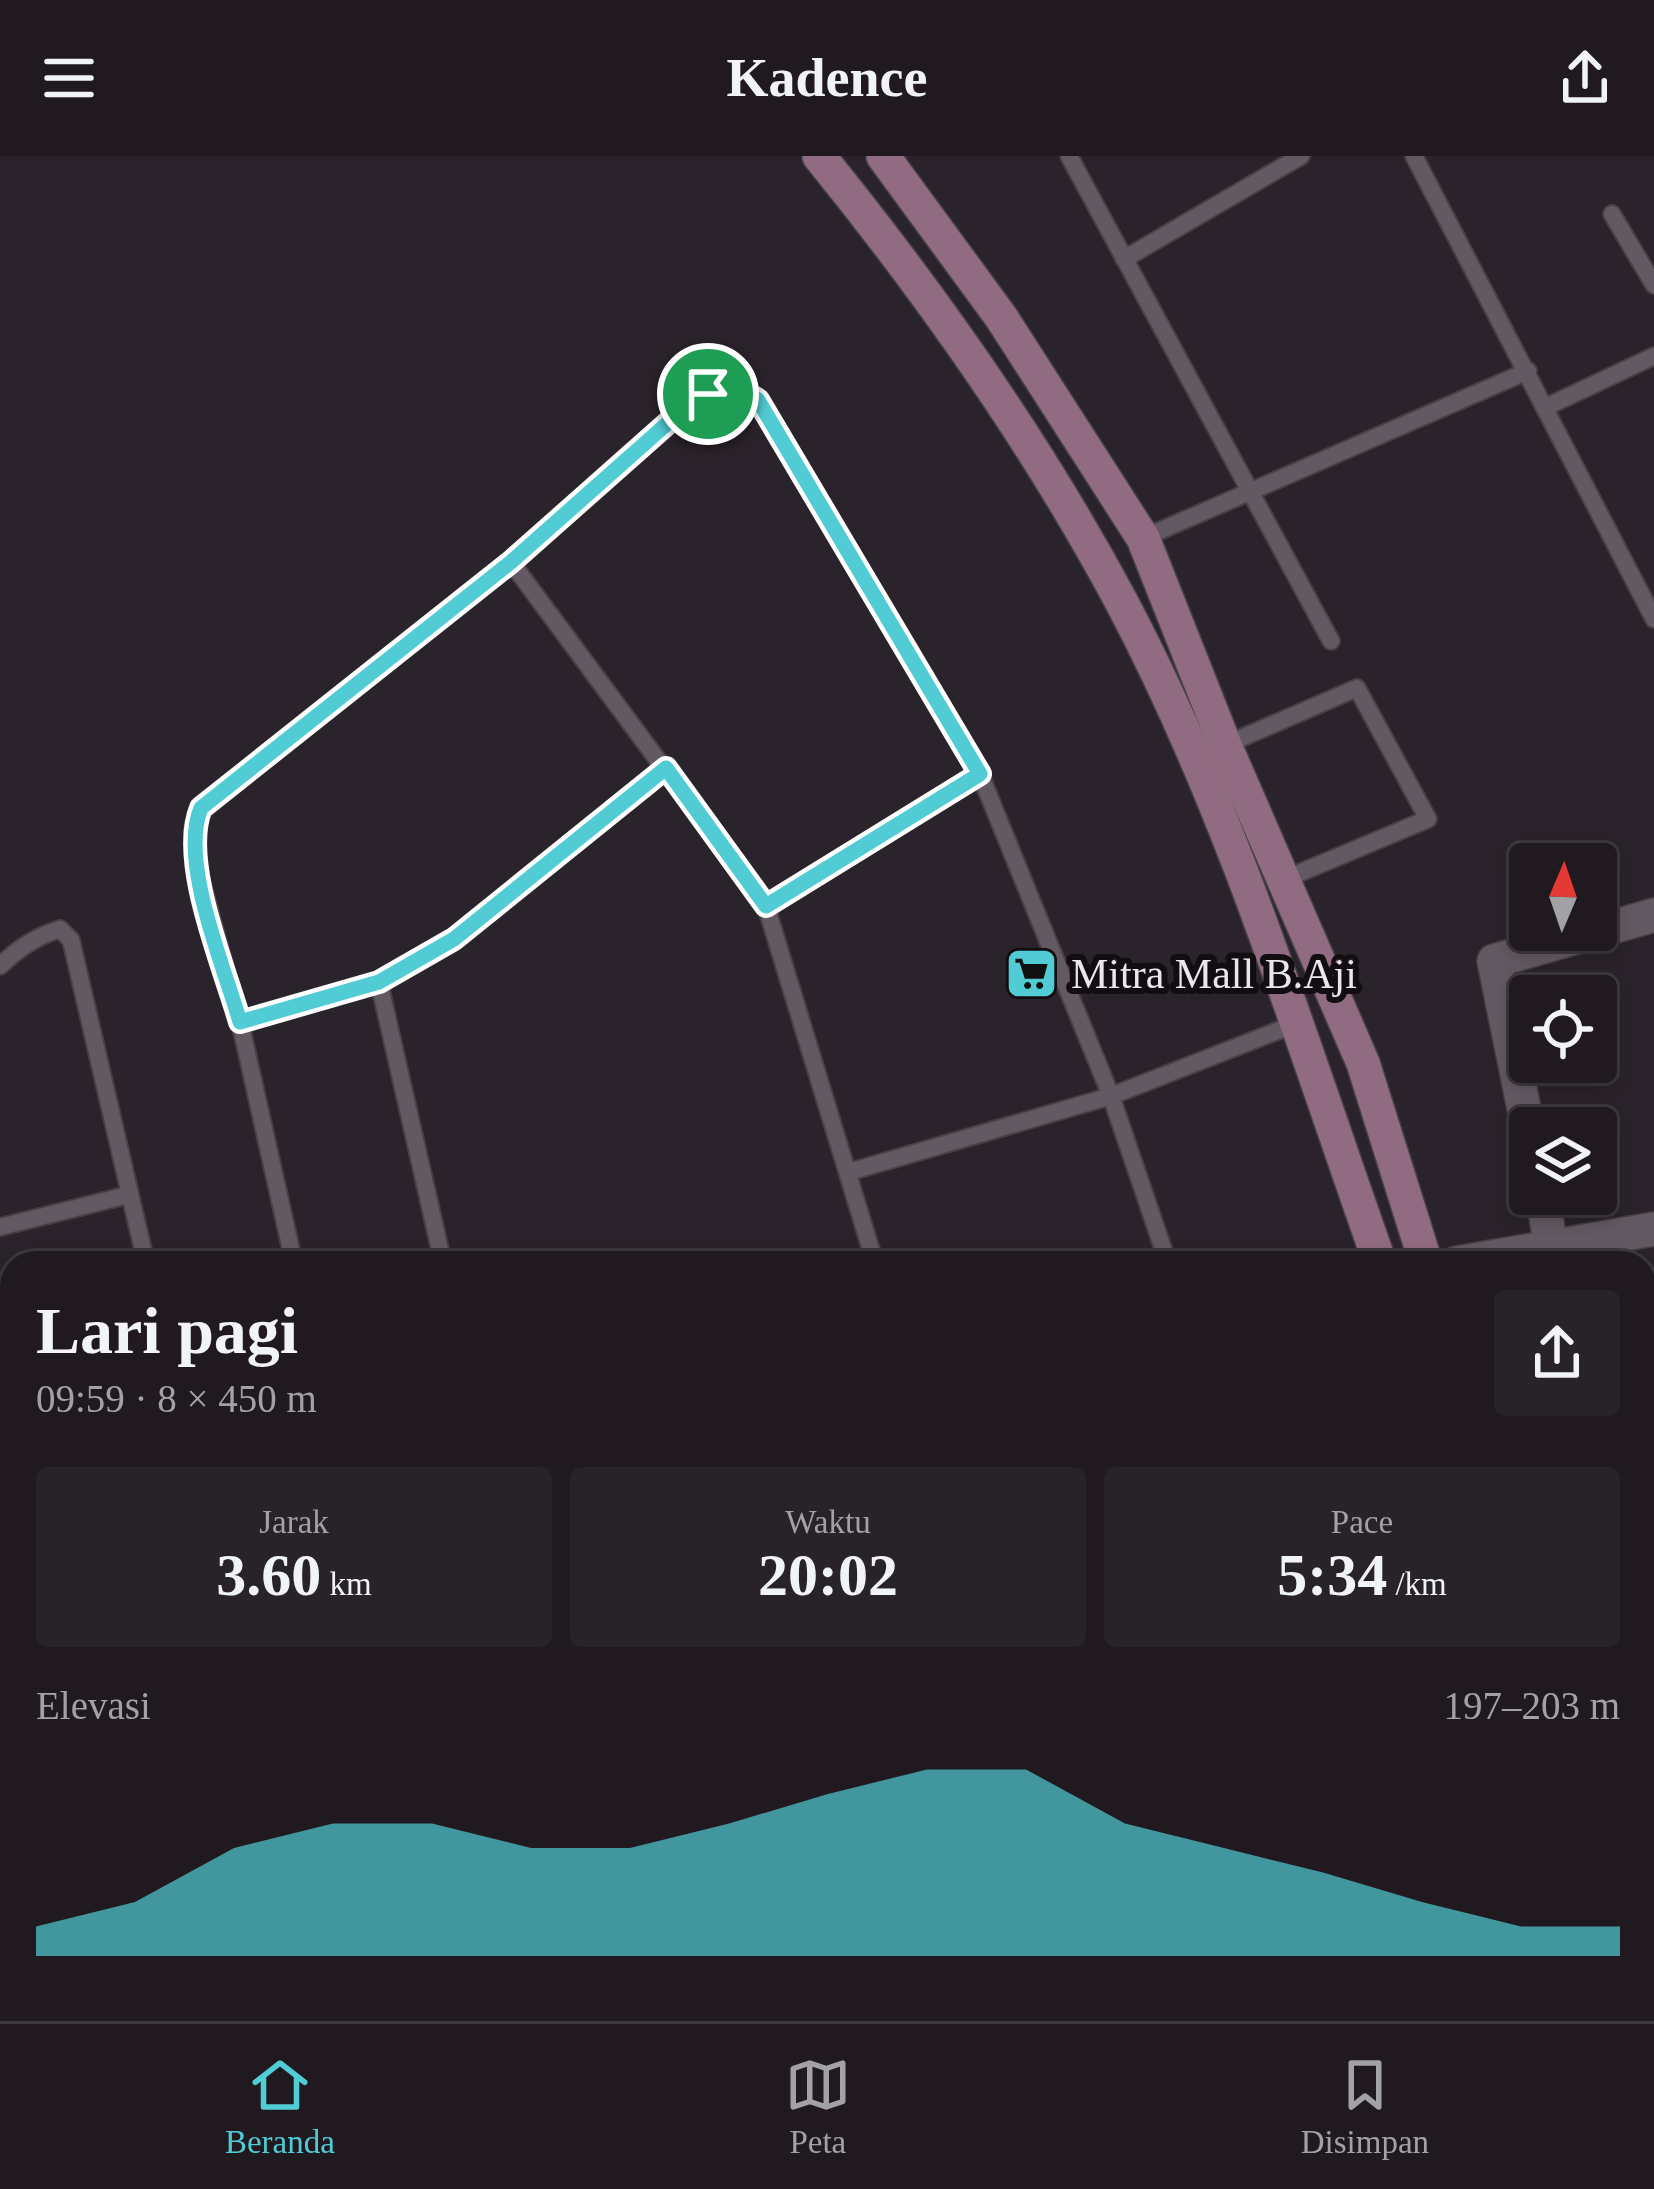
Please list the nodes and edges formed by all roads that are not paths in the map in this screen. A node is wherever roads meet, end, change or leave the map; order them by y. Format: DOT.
graph roads {
  1 [pos="819,156"];
  2 [pos="883,156"];
  3 [pos="1070,156"];
  4 [pos="1301,156"];
  5 [pos="1414,156"];
  6 [pos="1612,214"];
  7 [pos="1124,259"];
  8 [pos="1654,285"];
  9 [pos="1654,356"];
  10 [pos="1528,371"];
  11 [pos="1546,407"];
  12 [pos="1089,452"];
  13 [pos="1048,477"];
  14 [pos="1248,492"];
  15 [pos="1143,538"];
  16 [pos="511,562"];
  17 [pos="1654,619"];
  18 [pos="1331,640"];
  19 [pos="1225,746"];
  20 [pos="666,768"];
  21 [pos="980,774"];
  22 [pos="1285,879"];
  23 [pos="766,906"];
  24 [pos="1654,915"];
  25 [pos="0,966"];
  26 [pos="379,982"];
  27 [pos="240,1022"];
  28 [pos="1295,1024"];
  29 [pos="1112,1096"];
  30 [pos="1524,1107"];
  31 [pos="849,1172"];
  32 [pos="128,1195"];
  33 [pos="1546,1215"];
  34 [pos="0,1227"];
  35 [pos="1654,1228"];
  36 [pos="143,1251"];
  37 [pos="291,1251"];
  38 [pos="440,1251"];
  39 [pos="872,1251"];
  40 [pos="1164,1251"];
  41 [pos="1376,1251"];
  42 [pos="1422,1251"];
  43 [pos="1553,1251"];
  44 [pos="1569,1251"];
  1 -- 13 [label="main road"];
  2 -- 12 [label="main road"];
  3 -- 7 [label="lane"];
  4 -- 7 [label="lane"];
  5 -- 10 [label="lane"];
  6 -- 8 [label="lane"];
  7 -- 14 [label="lane"];
  9 -- 11 [label="lane"];
  10 -- 11 [label="lane"];
  10 -- 14 [label="lane"];
  11 -- 17 [label="lane"];
  12 -- 13 [label="main road"];
  12 -- 15 [label="main road"];
  13 -- 28 [label="main road"];
  14 -- 15 [label="lane"];
  14 -- 18 [label="lane"];
  15 -- 19 [label="main road"];
  16 -- 20 [label="lane"];
  16 -- 21 [label="lane"];
  16 -- 27 [label="lane"];
  19 -- 22 [label="main road"];
  19 -- 22 [label="lane"];
  20 -- 23 [label="lane"];
  20 -- 26 [label="lane"];
  21 -- 23 [label="lane"];
  21 -- 29 [label="lane"];
  22 -- 42 [label="main road"];
  23 -- 31 [label="lane"];
  24 -- 30 [label="street"];
  25 -- 32 [label="lane"];
  26 -- 27 [label="lane"];
  26 -- 38 [label="lane"];
  27 -- 37 [label="lane"];
  28 -- 29 [label="lane"];
  28 -- 41 [label="main road"];
  29 -- 31 [label="lane"];
  29 -- 40 [label="lane"];
  31 -- 39 [label="lane"];
  32 -- 34 [label="lane"];
  32 -- 36 [label="lane"];
  33 -- 43 [label="street"];
  35 -- 44 [label="street"];
}
